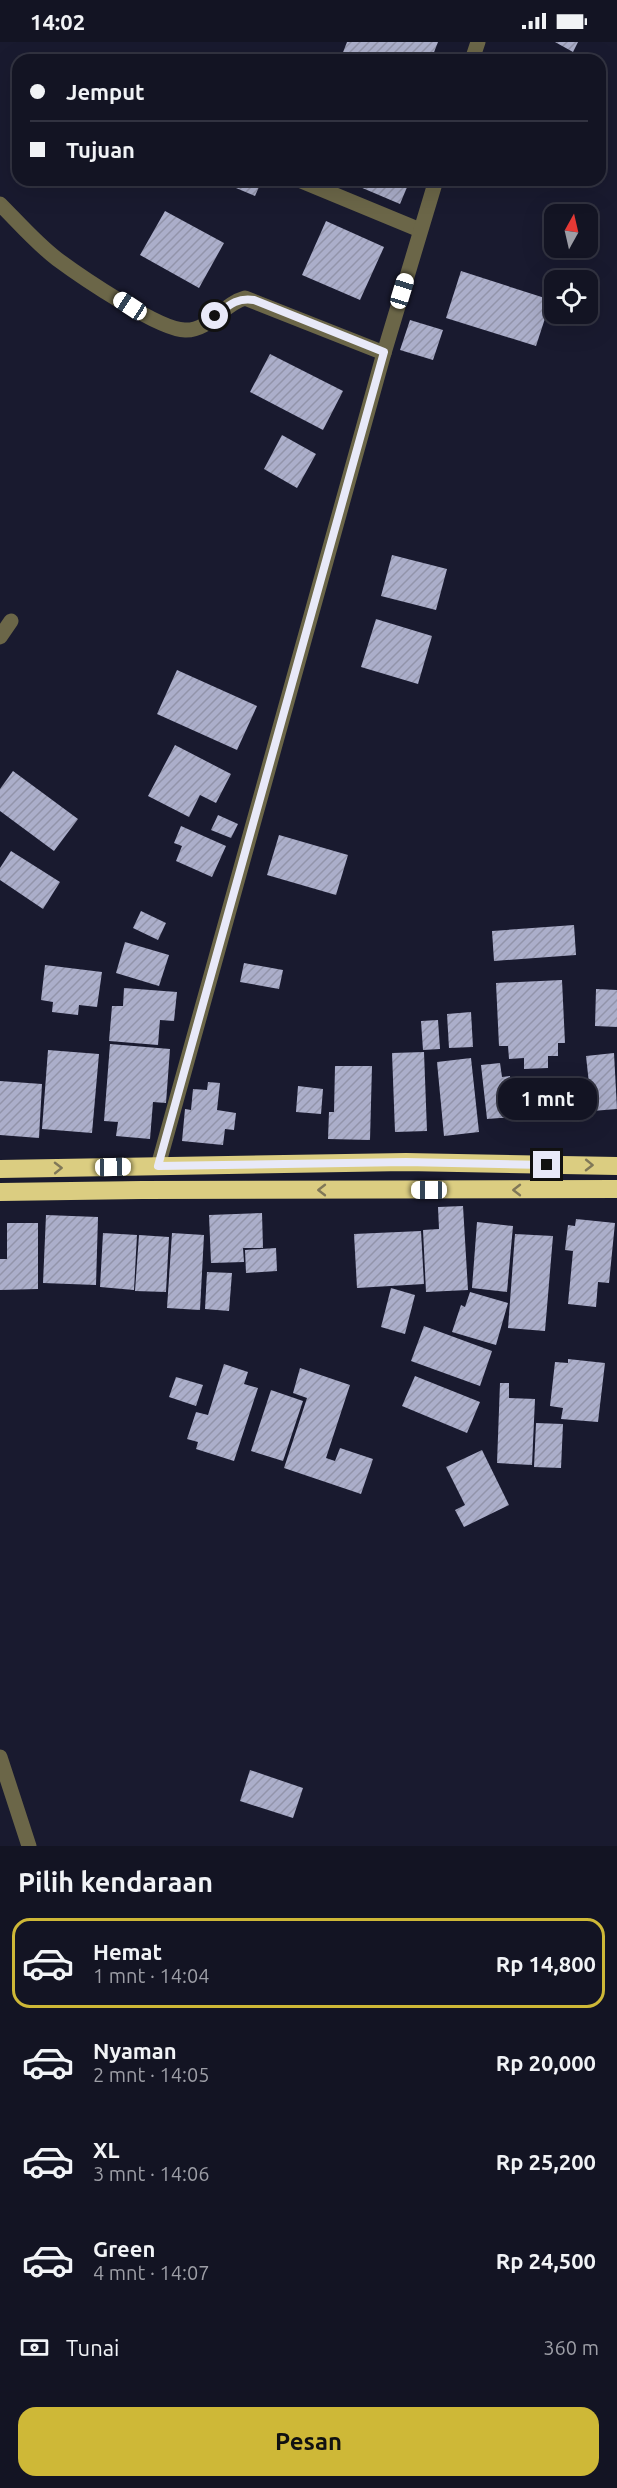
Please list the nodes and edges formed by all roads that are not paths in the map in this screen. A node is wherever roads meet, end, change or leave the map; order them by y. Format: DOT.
graph roads {
  1 [pos="314,186"];
  2 [pos="434,186"];
  3 [pos="0,204"];
  4 [pos="420,230"];
  5 [pos="384,352"];
  6 [pos="11,621"];
  7 [pos="0,637"];
  8 [pos="406,1162"];
  9 [pos="158,1166"];
  10 [pos="617,1166"];
  11 [pos="0,1169"];
  12 [pos="617,1189"];
  13 [pos="405,1190"];
  14 [pos="0,1192"];
  15 [pos="0,1757"];
  16 [pos="29,1846"];
  1 -- 4 [label="street"];
  2 -- 4 [label="street"];
  3 -- 5 [label="street"];
  4 -- 5 [label="street"];
  5 -- 9 [label="street"];
  6 -- 7 [label="street"];
  8 -- 9 [label="highway"];
  8 -- 10 [label="highway, one-way"];
  8 -- 13 [label="highway"];
  11 -- 9 [label="highway, one-way"];
  12 -- 13 [label="highway, one-way"];
  13 -- 14 [label="highway, one-way"];
  15 -- 16 [label="street"];
}
